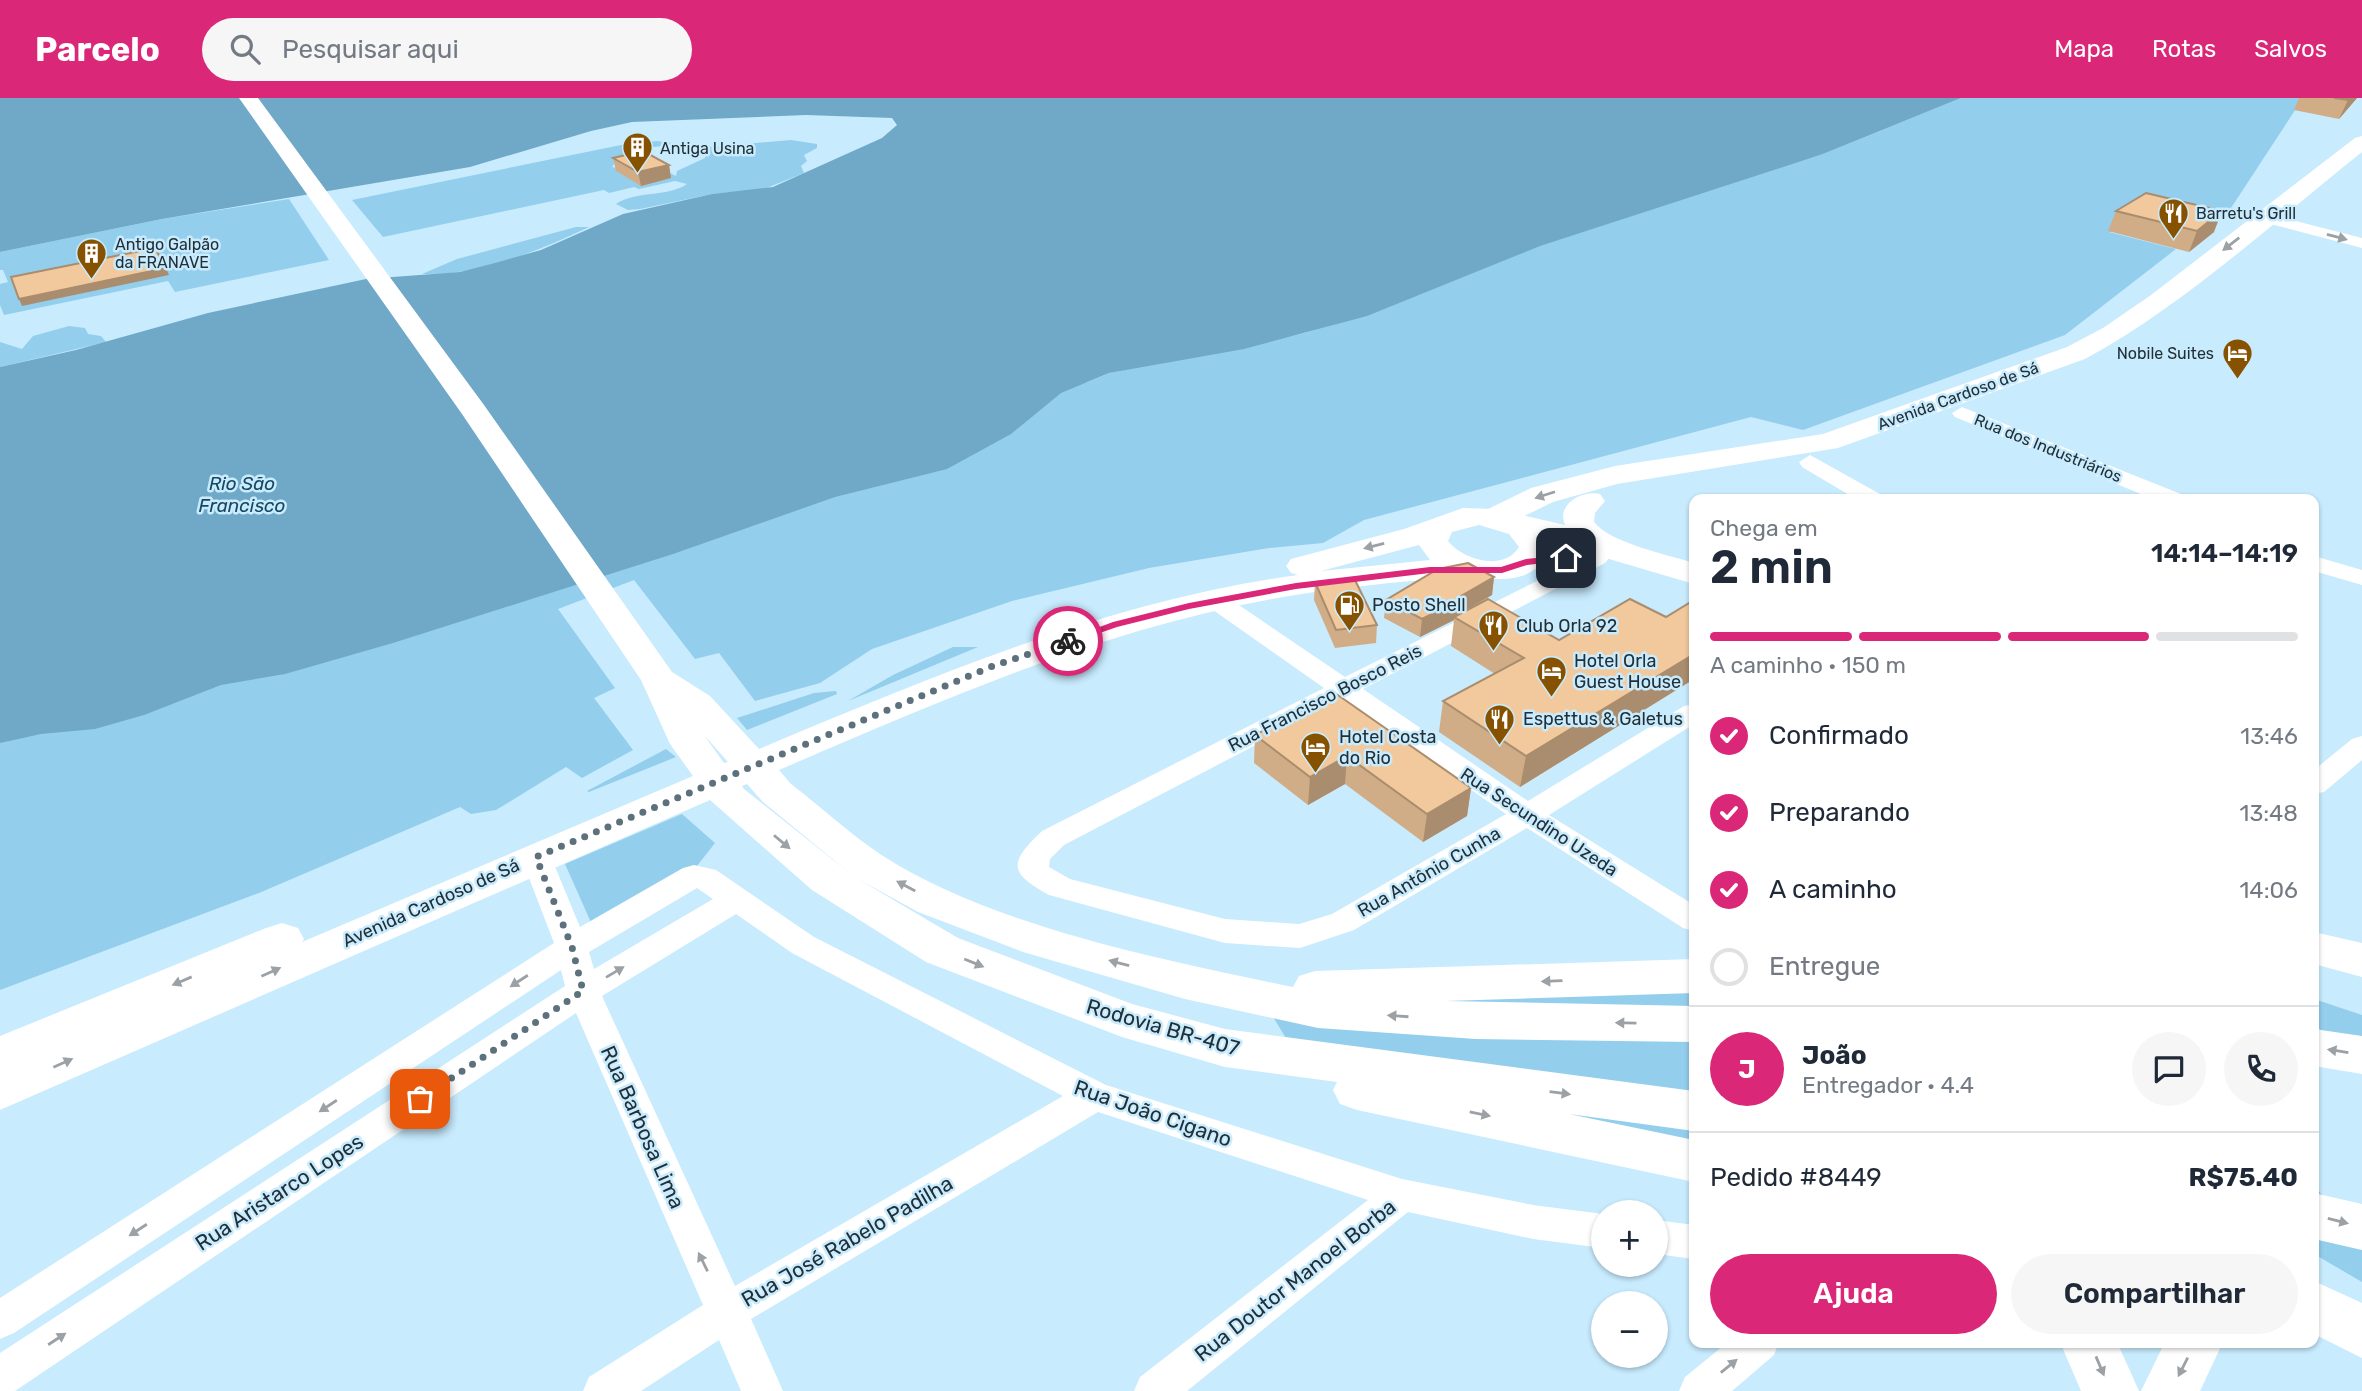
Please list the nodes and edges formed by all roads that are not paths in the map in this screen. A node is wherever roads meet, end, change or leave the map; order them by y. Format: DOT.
graph roads {
  1 [pos="232,98"];
  2 [pos="257,103"];
  3 [pos="2362,142"];
  4 [pos="2362,166"];
  5 [pos="2276,221"];
  6 [pos="2362,243"];
  7 [pos="1962,413"];
  8 [pos="1810,462"];
  9 [pos="1864,494"];
  10 [pos="2162,494"];
  11 [pos="1589,501"];
  12 [pos="1500,519"];
  13 [pos="1439,526"];
  14 [pos="1535,546"];
  15 [pos="1605,553"];
  16 [pos="2319,565"];
  17 [pos="1471,568"];
  18 [pos="1689,573"];
  19 [pos="2362,578"];
  20 [pos="1689,584"];
  21 [pos="1215,600"];
  22 [pos="1340,689"];
  23 [pos="1689,715"];
  24 [pos="2362,745"];
  25 [pos="2320,772"];
  26 [pos="747,789"];
  27 [pos="1527,816"];
  28 [pos="1053,838"];
  29 [pos="536,857"];
  30 [pos="737,899"];
  31 [pos="1689,917"];
  32 [pos="572,947"];
  33 [pos="1689,976"];
  34 [pos="1185,982"];
  35 [pos="583,991"];
  36 [pos="1689,1024"];
  37 [pos="1225,1048"];
  38 [pos="2319,1049"];
  39 [pos="2362,1055"];
  40 [pos="0,1056"];
  41 [pos="0,1090"];
  42 [pos="1094,1096"];
  43 [pos="1689,1110"];
  44 [pos="1689,1160"];
  45 [pos="1402,1195"];
  46 [pos="2319,1217"];
  47 [pos="2362,1227"];
  48 [pos="1591,1229"];
  49 [pos="1668,1239"];
  50 [pos="1689,1241"];
  51 [pos="727,1312"];
  52 [pos="0,1320"];
  53 [pos="1752,1348"];
  54 [pos="2091,1348"];
  55 [pos="2192,1348"];
  56 [pos="0,1377"];
  57 [pos="604,1391"];
  58 [pos="762,1391"];
  59 [pos="1155,1391"];
  60 [pos="1700,1391"];
  61 [pos="2110,1391"];
  62 [pos="2170,1391"];
  1 -- 2 [label="main road"];
  2 -- 26 [label="main road"];
  3 -- 5 [label="main road, Avenida Cardoso de Sá"];
  4 -- 5 [label="main road, Avenida Cardoso de Sá"];
  5 -- 6 [label="street, one-way"];
  5 -- 7 [label="main road, Avenida Cardoso de Sá"];
  5 -- 12 [label="main road, Avenida Cardoso de Sá, one-way"];
  7 -- 8 [label="main road, Avenida Cardoso de Sá"];
  7 -- 10 [label="street, Rua dos Industriários"];
  8 -- 9 [label="street"];
  8 -- 11 [label="main road, Avenida Cardoso de Sá"];
  11 -- 14 [label="main road, Avenida Cardoso de Sá"];
  11 -- 15 [label="main road"];
  12 -- 13 [label="main road, Avenida Cardoso de Sá"];
  12 -- 14 [label="main road"];
  13 -- 17 [label="main road"];
  13 -- 40 [label="main road, Avenida Cardoso de Sá, one-way"];
  14 -- 15 [label="main road"];
  14 -- 17 [label="main road, Avenida Cardoso de Sá"];
  15 -- 18 [label="main road"];
  15 -- 20 [label="main road"];
  15 -- 22 [label="street, Rua Francisco Bosco Reis"];
  16 -- 19 [label="street"];
  17 -- 21 [label="main road, Avenida Cardoso de Sá"];
  21 -- 22 [label="street, Rua Secundino Uzeda"];
  21 -- 29 [label="main road, Avenida Cardoso de Sá"];
  22 -- 27 [label="street, Rua Secundino Uzeda"];
  22 -- 28 [label="street, Rua Francisco Bosco Reis"];
  23 -- 27 [label="street, Rua Antônio Cunha"];
  24 -- 25 [label="street"];
  34 -- 26 [label="main road, one-way"];
  26 -- 37 [label="main road, Rodovia BR-407, one-way"];
  27 -- 28 [label="street, Rua Antônio Cunha"];
  27 -- 31 [label="street, Rua Secundino Uzeda"];
  29 -- 32 [label="street, Rua Barbosa Lima"];
  41 -- 29 [label="main road, Avenida Cardoso de Sá, one-way"];
  30 -- 32 [label="street, Rua João Cigano"];
  35 -- 30 [label="street, Rua Aristarco Lopes, one-way"];
  30 -- 42 [label="street, Rua João Cigano"];
  32 -- 35 [label="street, Rua Barbosa Lima"];
  32 -- 52 [label="street, one-way"];
  33 -- 34 [label="main road, one-way"];
  36 -- 34 [label="main road, one-way"];
  51 -- 35 [label="street, Rua Barbosa Lima, one-way"];
  56 -- 35 [label="street, Rua Aristarco Lopes, one-way"];
  37 -- 43 [label="main road, Rodovia BR-407, one-way"];
  37 -- 44 [label="main road, one-way"];
  39 -- 38 [label="main road, one-way"];
  42 -- 45 [label="street, Rua João Cigano"];
  42 -- 51 [label="street, Rua José Rabelo Padilha"];
  45 -- 48 [label="street, Rua João Cigano"];
  45 -- 59 [label="street, Rua Doutor Manoel Borba"];
  46 -- 47 [label="main road, one-way"];
  49 -- 50 [label="street"];
  51 -- 57 [label="street, Rua José Rabelo Padilha"];
  51 -- 58 [label="street, Rua Barbosa Lima"];
  60 -- 53 [label="street, one-way"];
  54 -- 61 [label="main road, one-way"];
  55 -- 62 [label="main road, one-way"];
}
